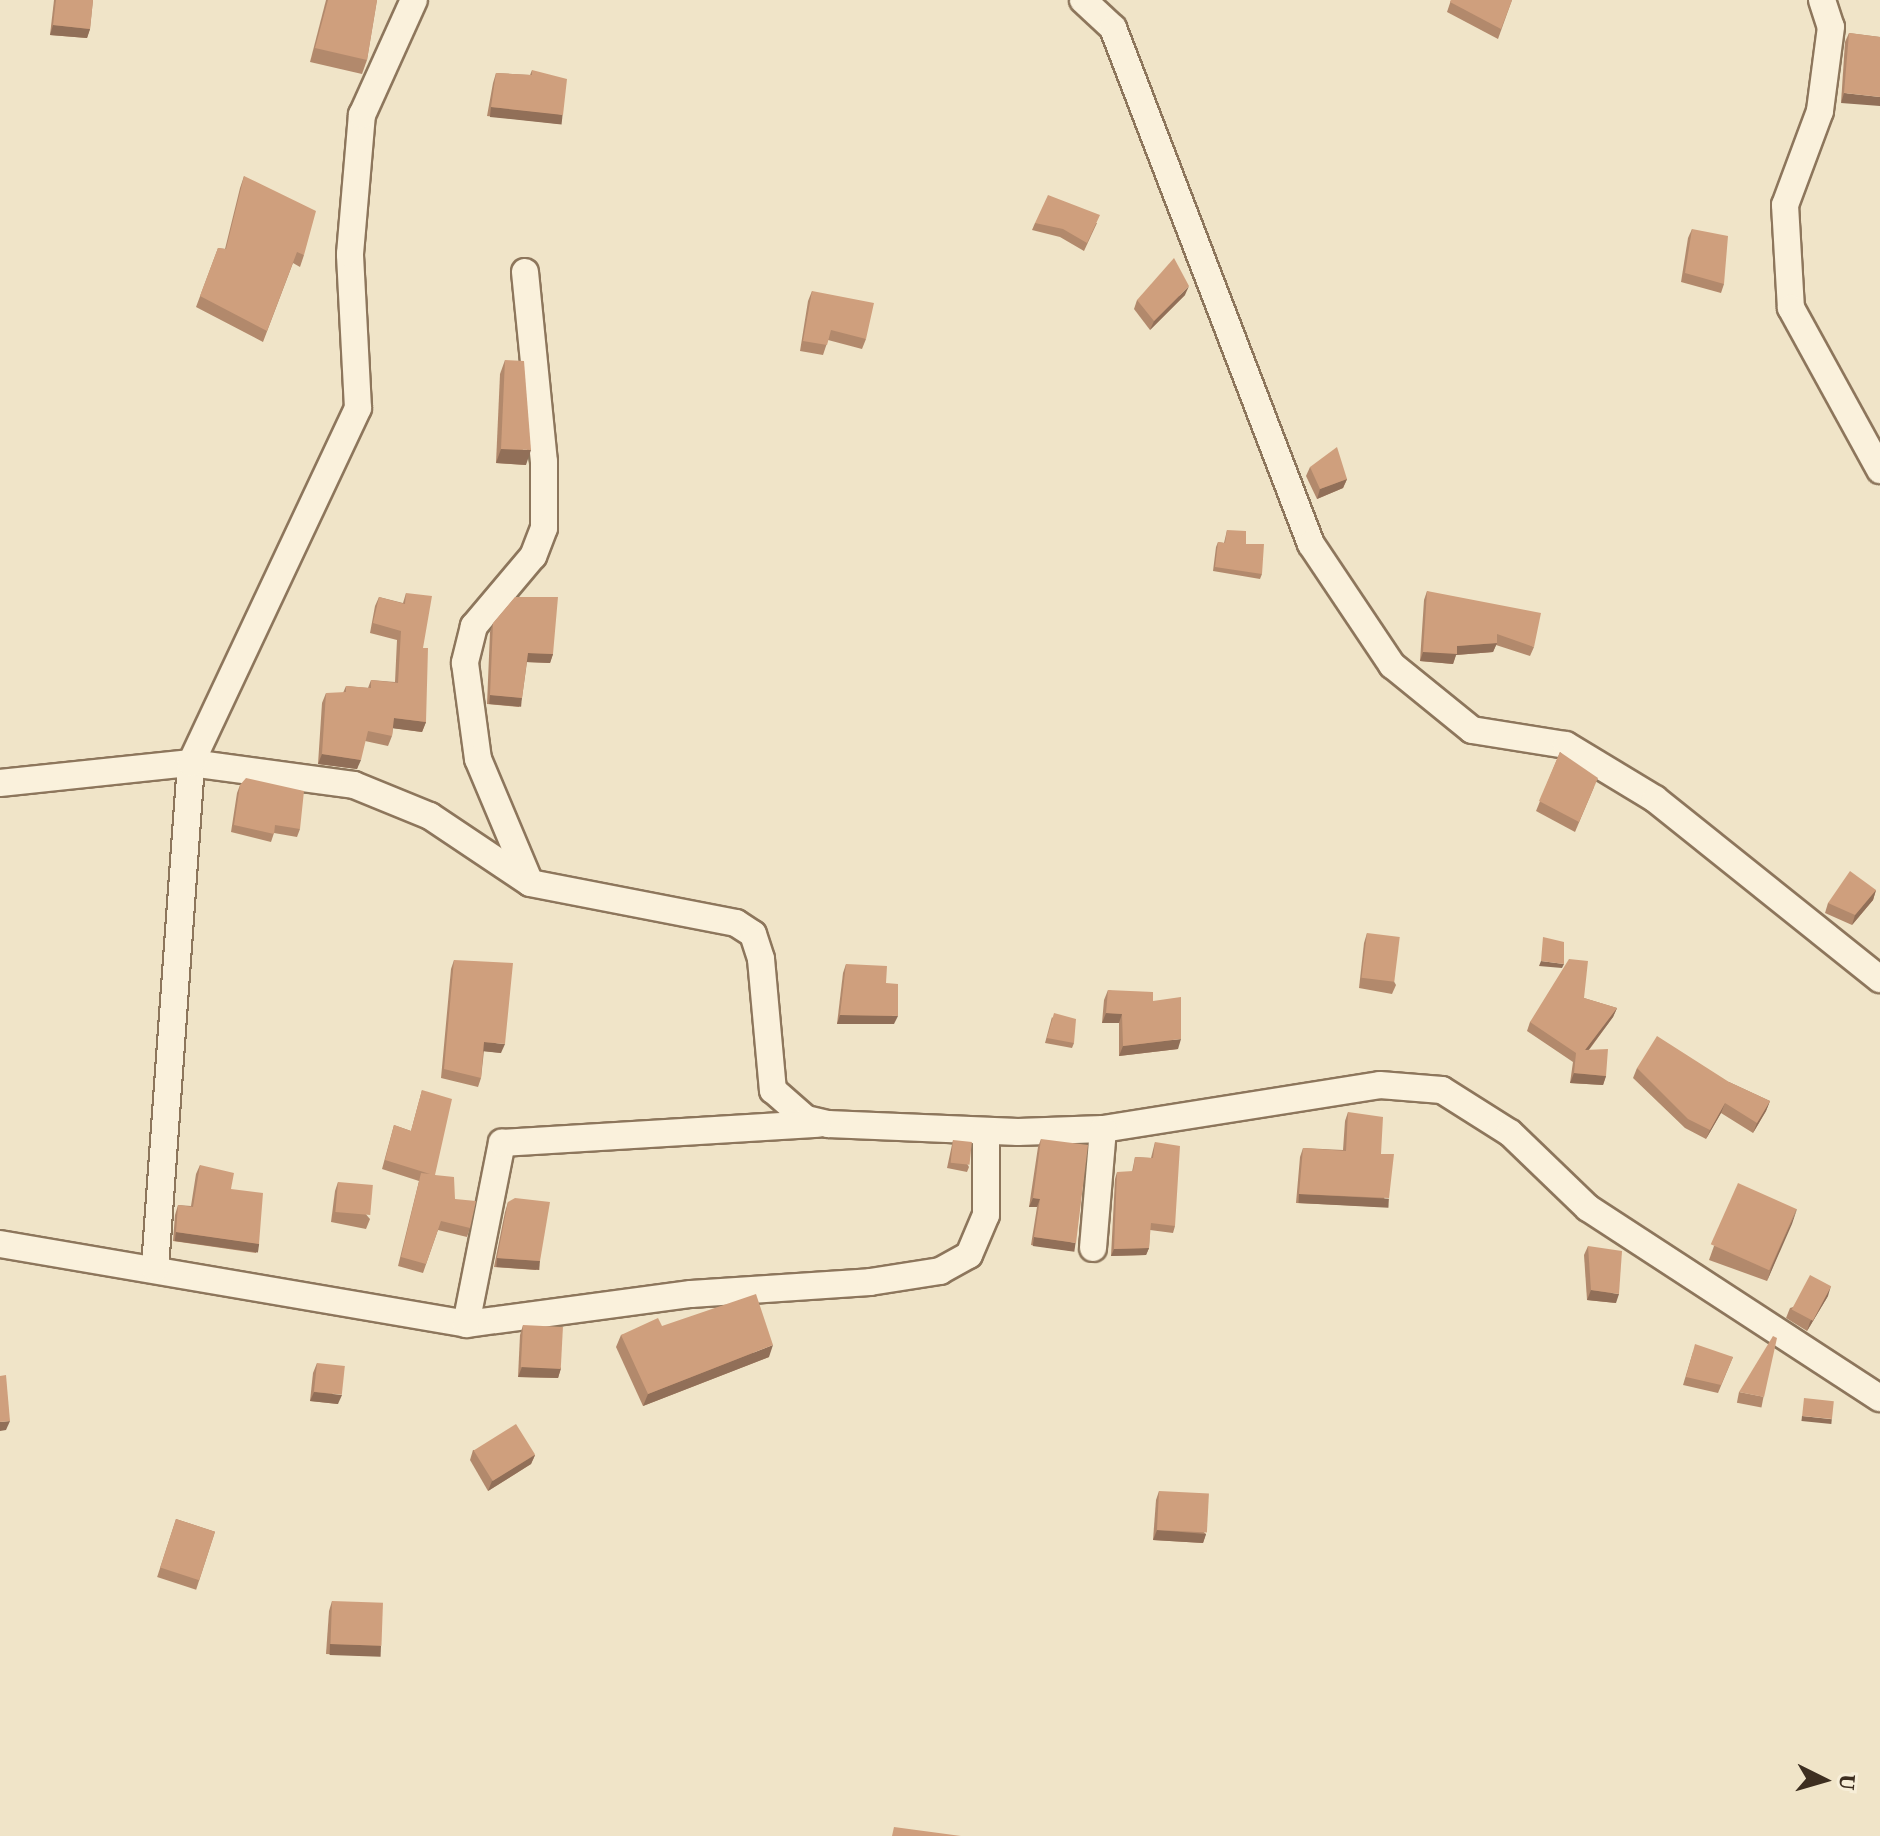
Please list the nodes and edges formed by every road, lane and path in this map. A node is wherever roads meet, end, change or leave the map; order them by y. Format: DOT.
graph roads {
  1 [pos="414,0"];
  2 [pos="1083,0"];
  3 [pos="1822,0"];
  4 [pos="525,272"];
  5 [pos="1880,470"];
  6 [pos="191,763"];
  7 [pos="0,783"];
  8 [pos="530,883"];
  9 [pos="1880,979"];
  10 [pos="828,1124"];
  11 [pos="1103,1129"];
  12 [pos="986,1131"];
  13 [pos="0,1244"];
  14 [pos="1093,1248"];
  15 [pos="155,1268"];
  16 [pos="466,1324"];
  17 [pos="1880,1398"];
  1 -- 6 [label="street"];
  2 -- 9 [label="street"];
  3 -- 5 [label="street"];
  4 -- 8 [label="street"];
  6 -- 7 [label="street"];
  6 -- 8 [label="street"];
  6 -- 15 [label="street"];
  8 -- 10 [label="street"];
  10 -- 12 [label="street"];
  10 -- 16 [label="street"];
  11 -- 12 [label="street"];
  11 -- 14 [label="street"];
  11 -- 17 [label="street"];
  12 -- 16 [label="street"];
  13 -- 15 [label="street"];
  15 -- 16 [label="street"];
}
